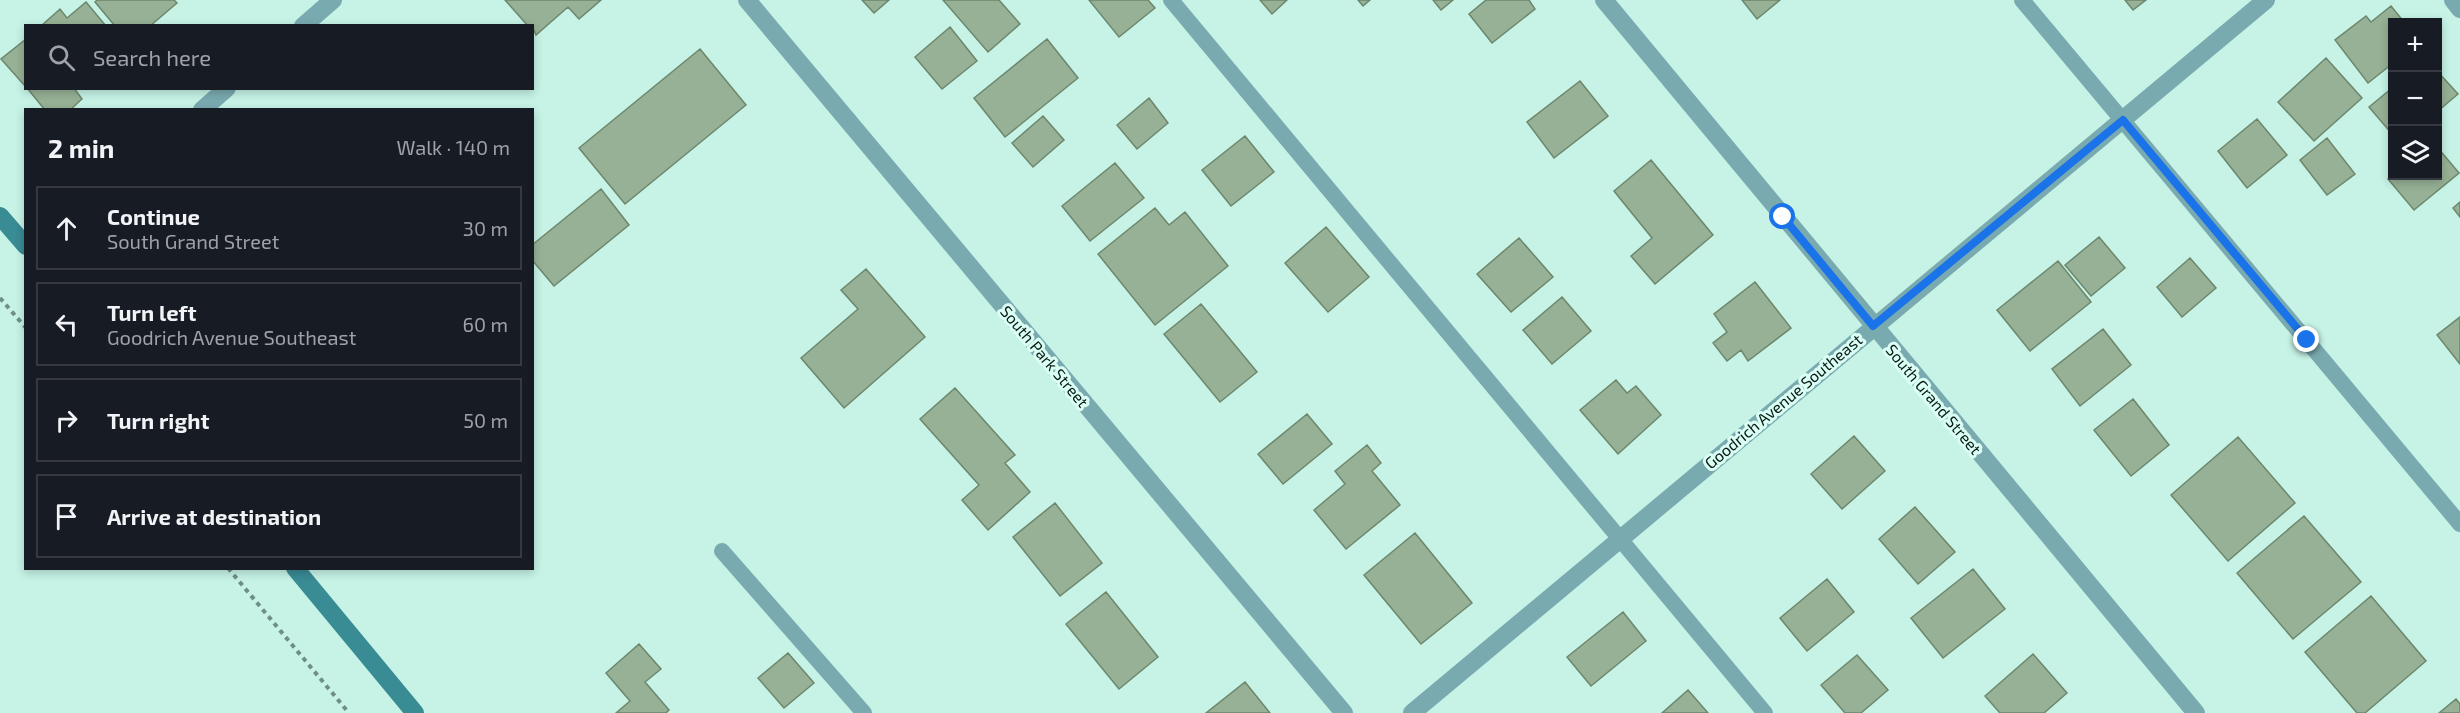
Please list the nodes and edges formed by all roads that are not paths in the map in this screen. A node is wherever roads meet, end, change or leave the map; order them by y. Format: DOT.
graph roads {
  1 [pos="333,0"];
  2 [pos="747,0"];
  3 [pos="1172,0"];
  4 [pos="1604,0"];
  5 [pos="2022,0"];
  6 [pos="2266,0"];
  7 [pos="2452,0"];
  8 [pos="2460,9"];
  9 [pos="305,24"];
  10 [pos="225,90"];
  11 [pos="204,108"];
  12 [pos="2123,120"];
  13 [pos="0,216"];
  14 [pos="24,244"];
  15 [pos="1873,326"];
  16 [pos="2460,524"];
  17 [pos="1619,538"];
  18 [pos="722,551"];
  19 [pos="297,570"];
  20 [pos="415,713"];
  21 [pos="864,713"];
  22 [pos="1344,713"];
  23 [pos="1412,713"];
  24 [pos="1765,713"];
  25 [pos="2196,713"];
  1 -- 9 [label="street"];
  2 -- 22 [label="street, South Park Street"];
  3 -- 17 [label="lane"];
  4 -- 15 [label="street, South Grand Street"];
  5 -- 12 [label="lane"];
  6 -- 12 [label="street, Goodrich Avenue Southeast"];
  7 -- 8 [label="street"];
  10 -- 11 [label="street"];
  12 -- 15 [label="street, Goodrich Avenue Southeast"];
  12 -- 16 [label="lane"];
  13 -- 14 [label="street"];
  15 -- 17 [label="street, Goodrich Avenue Southeast"];
  15 -- 25 [label="street, South Grand Street"];
  17 -- 23 [label="street, Goodrich Avenue Southeast"];
  17 -- 24 [label="lane"];
  18 -- 21 [label="lane"];
  19 -- 20 [label="street"];
}
